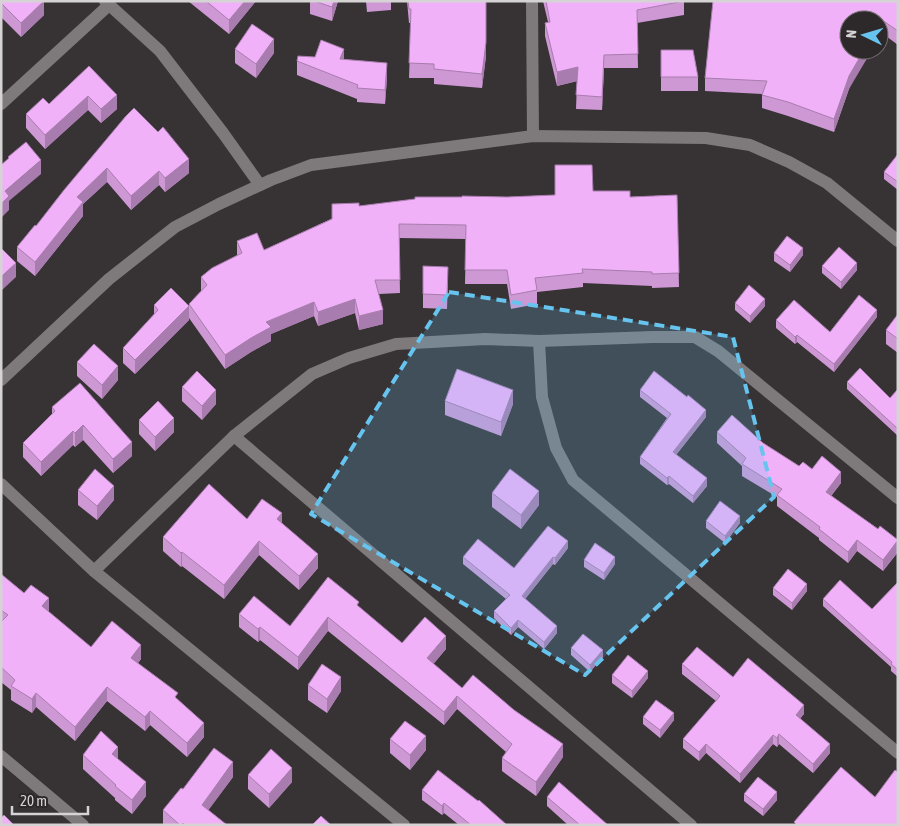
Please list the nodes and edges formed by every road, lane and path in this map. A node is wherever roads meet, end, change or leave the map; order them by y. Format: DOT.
graph roads {
  1 [pos="532,1"];
  2 [pos="107,3"];
  3 [pos="1,104"];
  4 [pos="533,136"];
  5 [pos="260,185"];
  6 [pos="898,241"];
  7 [pos="539,341"];
  8 [pos="1,380"];
  9 [pos="234,436"];
  10 [pos="1,484"];
  11 [pos="898,498"];
  12 [pos="94,570"];
  13 [pos="898,752"];
  14 [pos="1,756"];
  15 [pos="83,825"];
  16 [pos="404,825"];
  17 [pos="691,825"];
  1 -- 4 [label="street"];
  2 -- 3 [label="street"];
  2 -- 5 [label="street"];
  4 -- 5 [label="street"];
  4 -- 6 [label="street"];
  5 -- 8 [label="street"];
  7 -- 9 [label="street"];
  7 -- 11 [label="street"];
  7 -- 13 [label="street"];
  9 -- 12 [label="street"];
  9 -- 17 [label="street"];
  10 -- 12 [label="street"];
  12 -- 16 [label="street"];
  14 -- 15 [label="street"];
}
